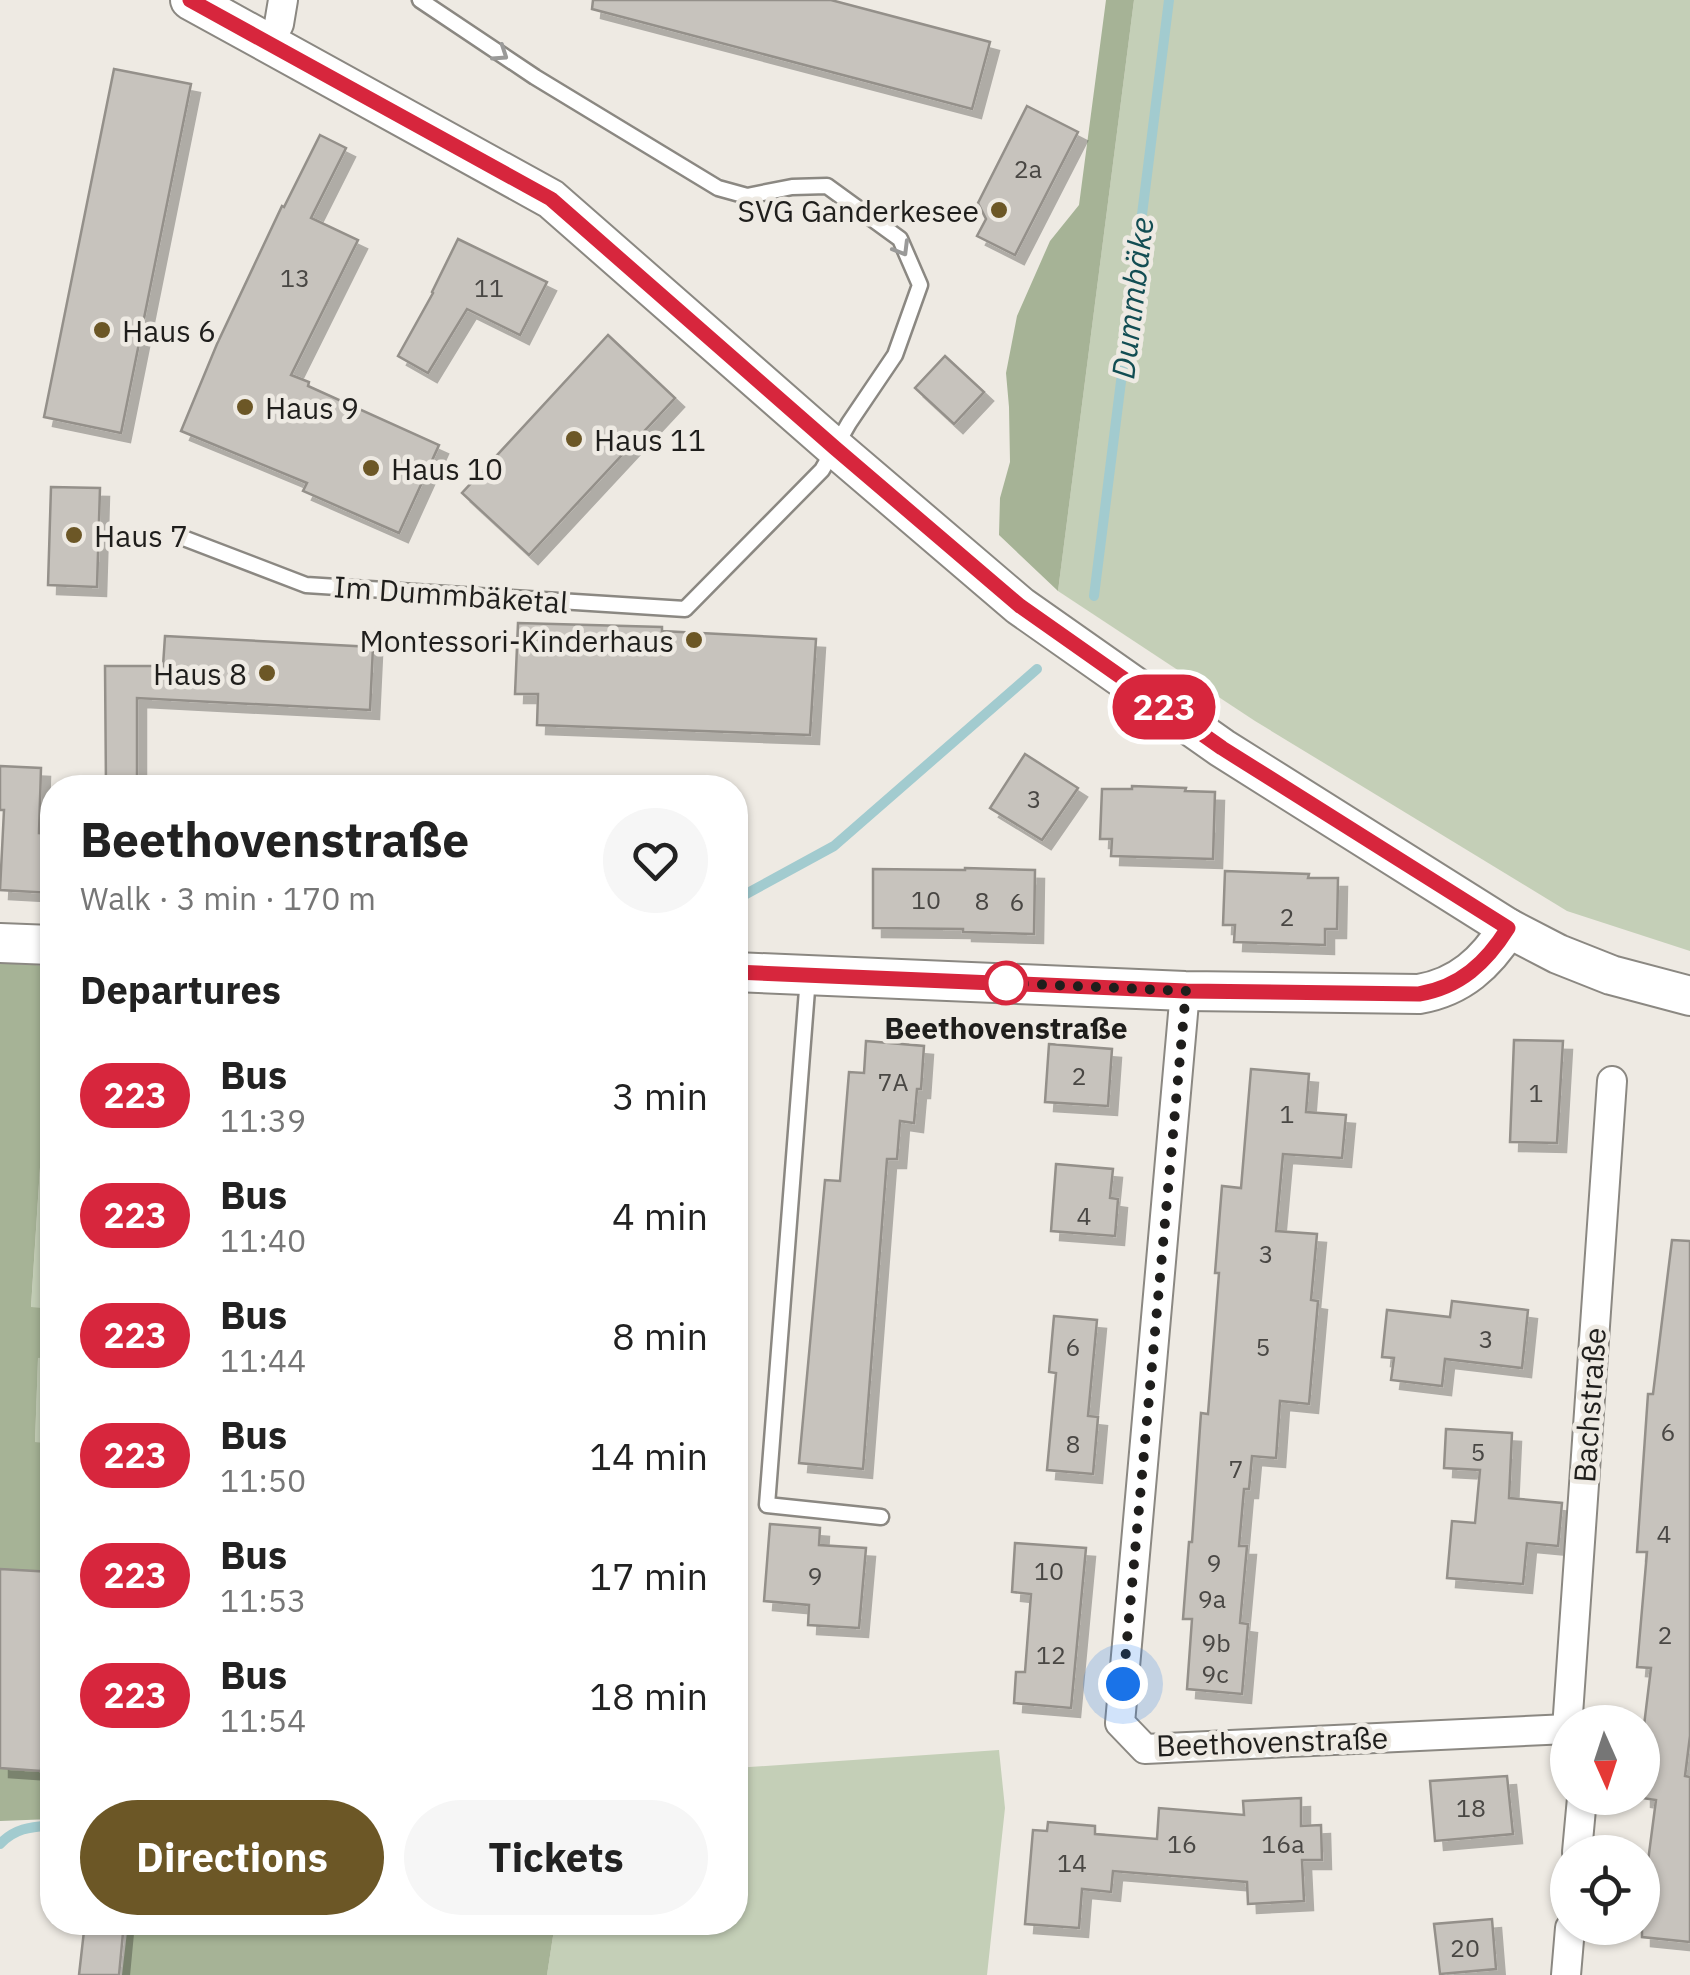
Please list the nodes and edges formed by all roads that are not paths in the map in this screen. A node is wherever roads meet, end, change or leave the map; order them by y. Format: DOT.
graph roads {
  1 [pos="190,0"];
  2 [pos="283,0"];
  3 [pos="420,0"];
  4 [pos="269,42"];
  5 [pos="842,436"];
  6 [pos="186,538"];
  7 [pos="1508,928"];
  8 [pos="0,942"];
  9 [pos="40,944"];
  10 [pos="748,973"];
  11 [pos="808,975"];
  12 [pos="1186,991"];
  13 [pos="1690,996"];
  14 [pos="1612,1081"];
  15 [pos="881,1517"];
  16 [pos="1569,1705"];
  17 [pos="1550,1730"];
  18 [pos="1569,1945"];
  19 [pos="1566,1975"];
  1 -- 4 [label="street"];
  2 -- 4 [label="street"];
  3 -- 5 [label="lane, one-way"];
  4 -- 5 [label="street"];
  5 -- 6 [label="lane, Im Dummbäketal"];
  5 -- 7 [label="street"];
  7 -- 12 [label="street"];
  7 -- 13 [label="street"];
  8 -- 9 [label="street"];
  10 -- 11 [label="street"];
  11 -- 12 [label="street"];
  11 -- 15 [label="lane"];
  12 -- 17 [label="street, Beethovenstraße"];
  14 -- 16 [label="street, Bachstraße"];
  18 -- 19 [label="street"];
}
